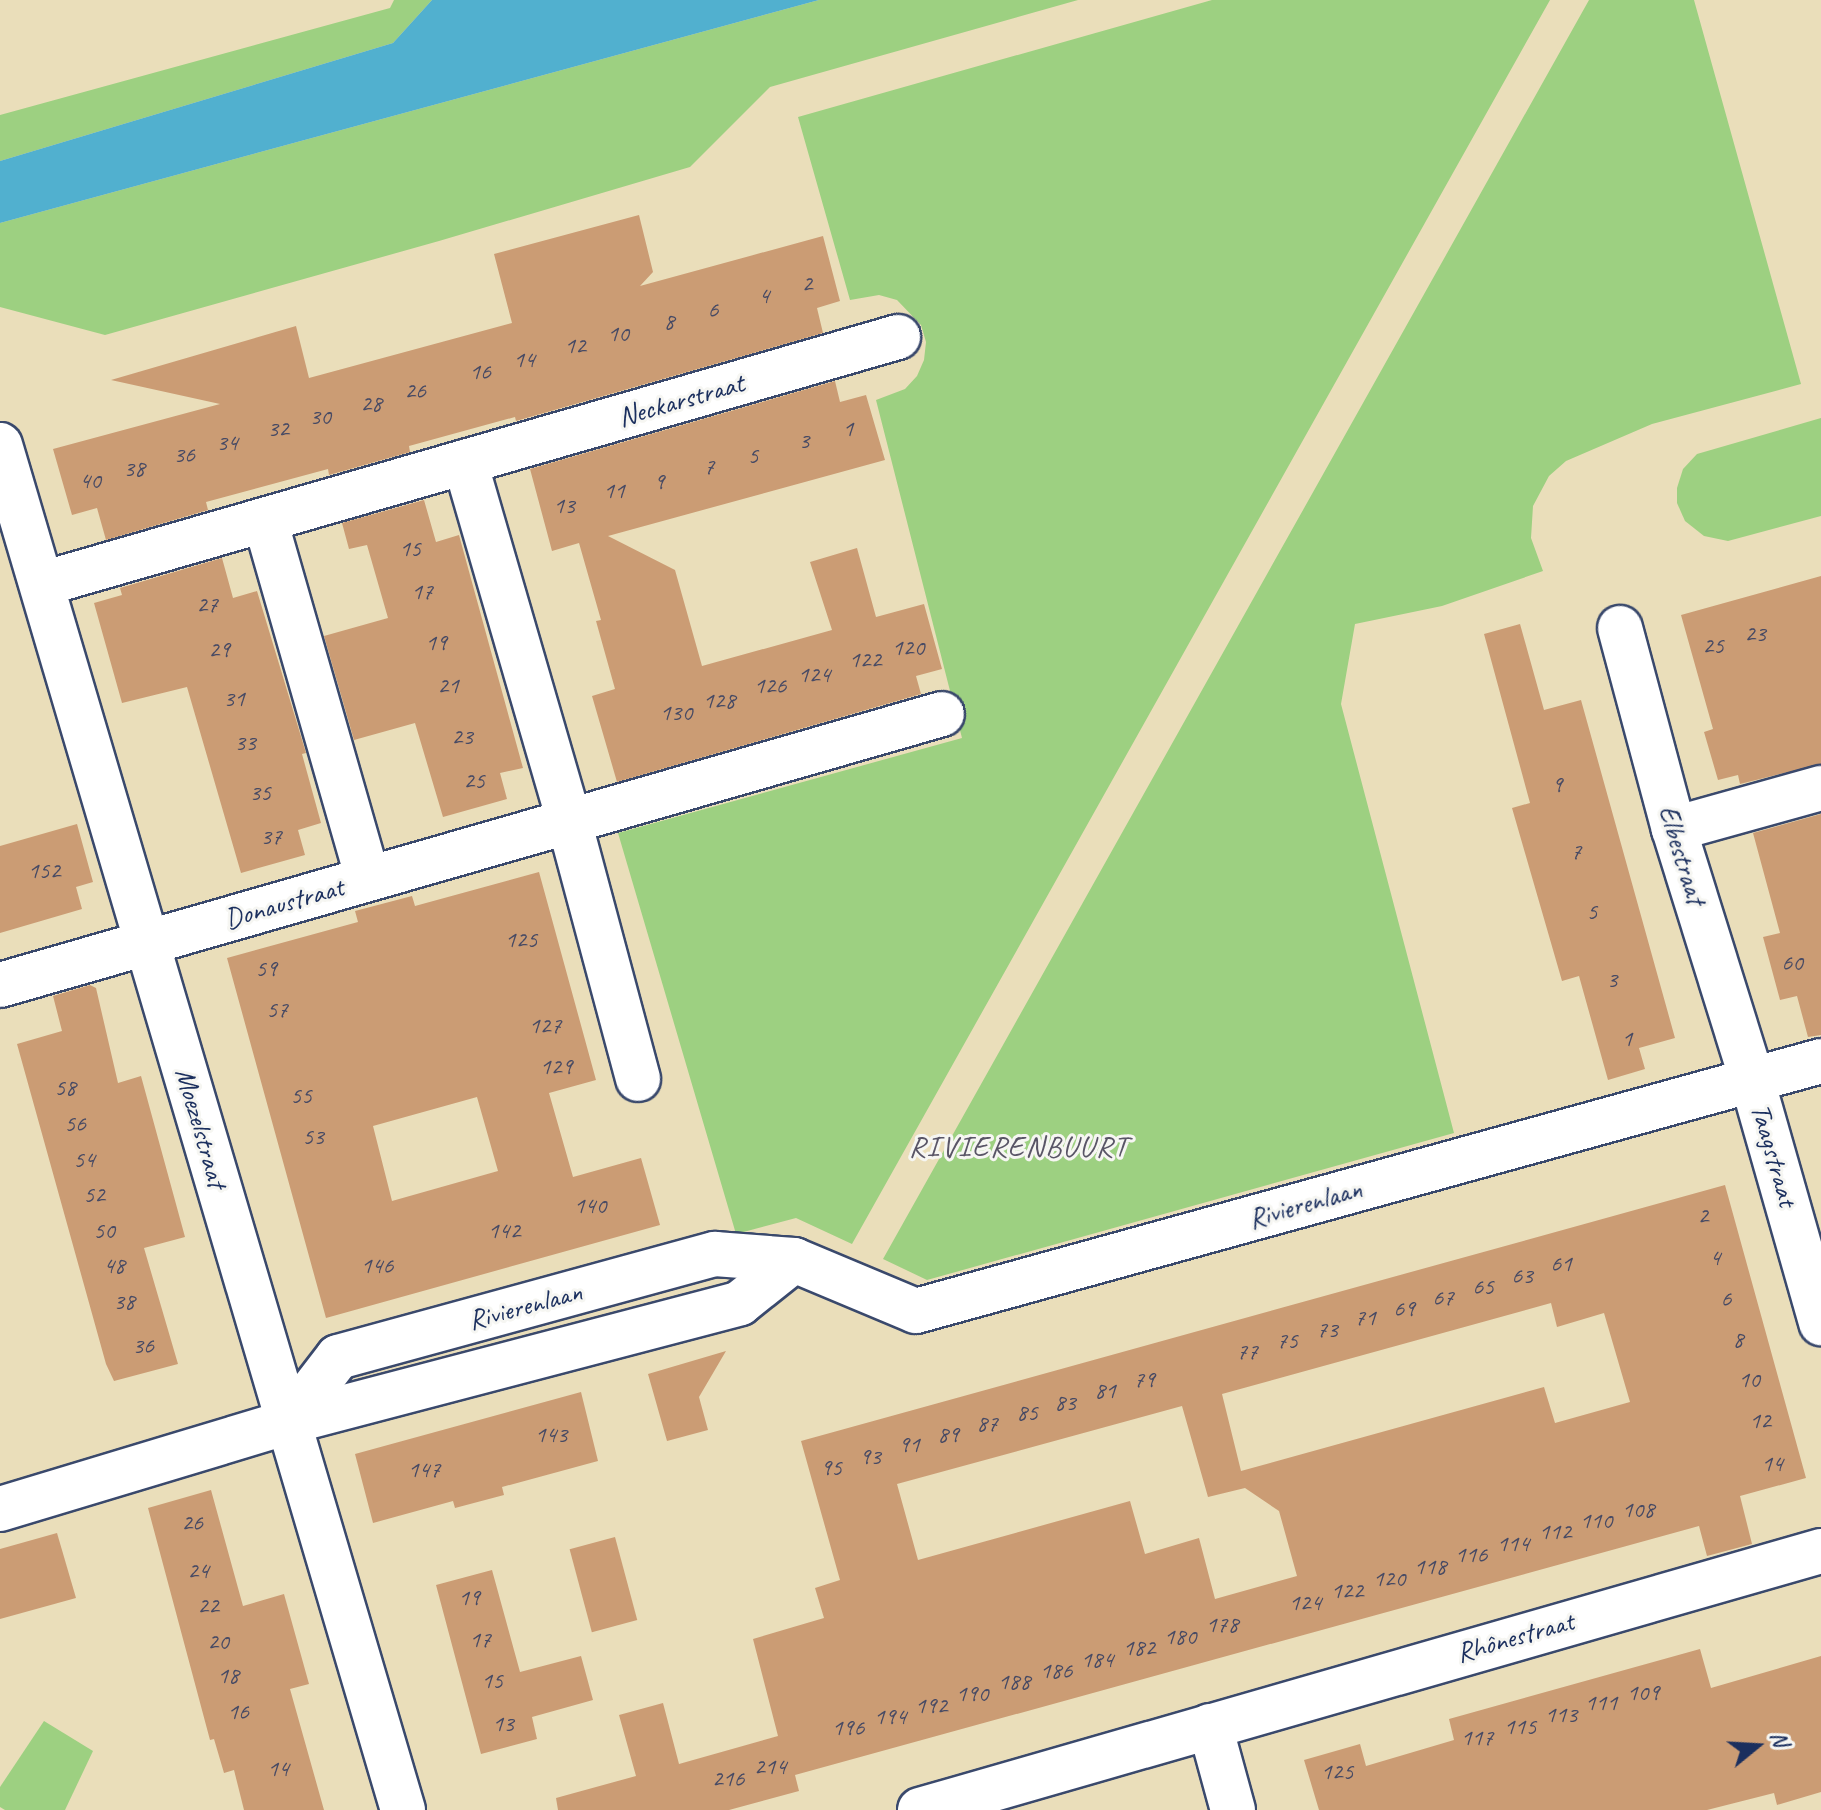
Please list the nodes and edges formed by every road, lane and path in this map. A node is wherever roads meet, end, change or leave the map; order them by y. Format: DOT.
graph roads {
  1 [pos="898,337"];
  2 [pos="0,445"];
  3 [pos="465,462"];
  4 [pos="265,520"];
  5 [pos="42,584"];
  6 [pos="1620,628"];
  7 [pos="942,714"];
  8 [pos="1821,788"];
  9 [pos="569,821"];
  10 [pos="1674,829"];
  11 [pos="368,879"];
  12 [pos="146,942"];
  13 [pos="0,985"];
  14 [pos="1821,1061"];
  15 [pos="638,1079"];
  16 [pos="1752,1080"];
  17 [pos="1821,1323"];
  18 [pos="288,1422"];
  19 [pos="0,1509"];
  20 [pos="1821,1551"];
  21 [pos="1210,1726"];
  22 [pos="403,1810"];
  23 [pos="920,1810"];
  24 [pos="1233,1810"];
  1 -- 3 [label="street, Neckarstraat"];
  2 -- 5 [label="street, Moezelstraat"];
  3 -- 4 [label="street, Neckarstraat"];
  3 -- 9 [label="street"];
  4 -- 5 [label="street, Neckarstraat"];
  4 -- 11 [label="street"];
  5 -- 12 [label="street, Moezelstraat"];
  6 -- 10 [label="street, Elbestraat"];
  7 -- 9 [label="street, Donaustraat"];
  8 -- 10 [label="street"];
  9 -- 11 [label="street, Donaustraat"];
  9 -- 15 [label="street"];
  10 -- 16 [label="street, Elbestraat"];
  11 -- 12 [label="street, Donaustraat"];
  12 -- 13 [label="street, Donaustraat"];
  12 -- 18 [label="street, Moezelstraat"];
  14 -- 16 [label="street, Rivierenlaan"];
  16 -- 17 [label="street, Taagstraat"];
  16 -- 18 [label="street, Rivierenlaan"];
  18 -- 19 [label="street"];
  18 -- 22 [label="street, Moezelstraat"];
  20 -- 21 [label="street, Rhônestraat"];
  21 -- 23 [label="street, Rhônestraat"];
  21 -- 24 [label="street"];
}
